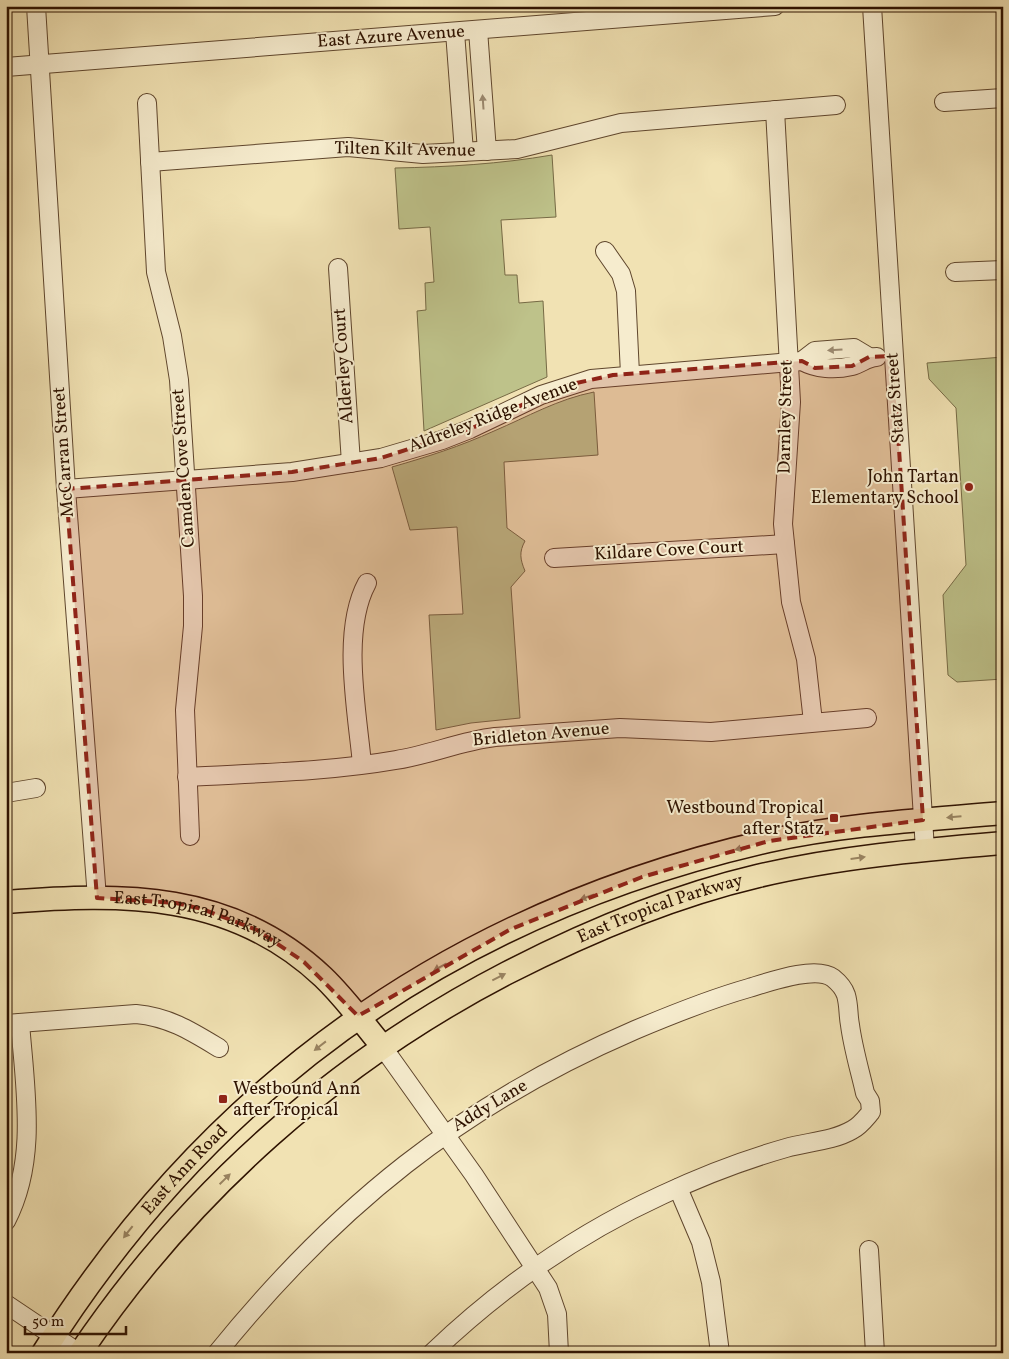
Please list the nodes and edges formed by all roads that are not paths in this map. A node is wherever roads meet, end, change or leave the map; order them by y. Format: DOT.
graph roads {
  1 [pos="36,6"];
  2 [pos="775,6"];
  3 [pos="872,6"];
  4 [pos="660,11"];
  5 [pos="478,30"];
  6 [pos="455,32"];
  7 [pos="40,64"];
  8 [pos="6,67"];
  9 [pos="1003,98"];
  10 [pos="944,102"];
  11 [pos="148,103"];
  12 [pos="836,105"];
  13 [pos="775,110"];
  14 [pos="487,151"];
  15 [pos="464,152"];
  16 [pos="150,162"];
  17 [pos="605,252"];
  18 [pos="338,268"];
  19 [pos="1003,270"];
  20 [pos="955,272"];
  21 [pos="894,356"];
  22 [pos="795,361"];
  23 [pos="630,374"];
  24 [pos="351,463"];
  25 [pos="185,480"];
  26 [pos="66,489"];
  27 [pos="785,544"];
  28 [pos="554,558"];
  29 [pos="367,583"];
  30 [pos="867,718"];
  31 [pos="813,722"];
  32 [pos="362,764"];
  33 [pos="187,777"];
  34 [pos="36,788"];
  35 [pos="6,793"];
  36 [pos="1003,814"];
  37 [pos="923,820"];
  38 [pos="190,836"];
  39 [pos="1003,843"];
  40 [pos="925,850"];
  41 [pos="97,898"];
  42 [pos="6,902"];
  43 [pos="358,1016"];
  44 [pos="13,1024"];
  45 [pos="382,1046"];
  46 [pos="218,1048"];
  47 [pos="445,1134"];
  48 [pos="678,1188"];
  49 [pos="11,1200"];
  50 [pos="6,1221"];
  51 [pos="869,1250"];
  52 [pos="535,1267"];
  53 [pos="6,1304"];
  54 [pos="49,1344"];
  55 [pos="80,1353"];
  56 [pos="216,1353"];
  57 [pos="432,1353"];
  58 [pos="559,1353"];
  59 [pos="720,1353"];
  60 [pos="875,1353"];
  1 -- 7 [label="street, McCarran Street"];
  2 -- 4 [label="street, East Azure Avenue"];
  3 -- 21 [label="street, Statz Street"];
  4 -- 5 [label="street, East Azure Avenue"];
  5 -- 6 [label="street, East Azure Avenue"];
  14 -- 5 [label="street, one-way"];
  6 -- 7 [label="street, East Azure Avenue"];
  6 -- 15 [label="street"];
  7 -- 8 [label="street, East Azure Avenue"];
  7 -- 26 [label="street, McCarran Street"];
  9 -- 10 [label="street"];
  11 -- 16 [label="street, Camden Cove Street"];
  12 -- 13 [label="street, Tilten Kilt Avenue"];
  13 -- 14 [label="street, Tilten Kilt Avenue"];
  13 -- 22 [label="street, Darnley Street"];
  14 -- 15 [label="street, Tilten Kilt Avenue"];
  15 -- 16 [label="street, Tilten Kilt Avenue"];
  16 -- 25 [label="street, Camden Cove Street"];
  17 -- 23 [label="street"];
  18 -- 24 [label="street, Alderley Court"];
  19 -- 20 [label="street"];
  21 -- 22 [label="street, Aldreley Ridge Avenue"];
  21 -- 37 [label="street, Statz Street"];
  22 -- 23 [label="street, Aldreley Ridge Avenue"];
  22 -- 27 [label="street, Darnley Street"];
  23 -- 24 [label="street, Aldreley Ridge Avenue"];
  24 -- 25 [label="street, Aldreley Ridge Avenue"];
  25 -- 26 [label="street, Aldreley Ridge Avenue"];
  25 -- 33 [label="street, Camden Cove Street"];
  26 -- 41 [label="street, McCarran Street"];
  27 -- 28 [label="street, Kildare Cove Court"];
  27 -- 31 [label="street, Darnley Street"];
  29 -- 32 [label="street"];
  30 -- 31 [label="street, Bridleton Avenue"];
  31 -- 32 [label="street, Bridleton Avenue"];
  32 -- 33 [label="street, Bridleton Avenue"];
  33 -- 38 [label="street, Camden Cove Street"];
  34 -- 35 [label="street"];
  36 -- 37 [label="main road, East Tropical Parkway, one-way"];
  37 -- 40 [label="street, Statz Street"];
  37 -- 43 [label="main road, East Tropical Parkway, one-way"];
  39 -- 40 [label="main road, East Tropical Parkway"];
  45 -- 40 [label="main road, East Tropical Parkway, one-way"];
  41 -- 42 [label="main road, East Tropical Parkway"];
  41 -- 43 [label="main road, East Tropical Parkway"];
  43 -- 45 [label="main road, East Tropical Parkway"];
  43 -- 54 [label="main road, East Ann Road, one-way"];
  44 -- 46 [label="street"];
  44 -- 49 [label="street"];
  45 -- 47 [label="street"];
  55 -- 45 [label="main road, East Ann Road, one-way"];
  47 -- 48 [label="street, Addy Lane"];
  47 -- 52 [label="street"];
  47 -- 56 [label="street, Addy Lane"];
  48 -- 52 [label="street"];
  48 -- 59 [label="street"];
  49 -- 50 [label="street"];
  51 -- 60 [label="street"];
  52 -- 57 [label="street"];
  52 -- 58 [label="street"];
  53 -- 54 [label="street"];
  54 -- 55 [label="street"];
}
